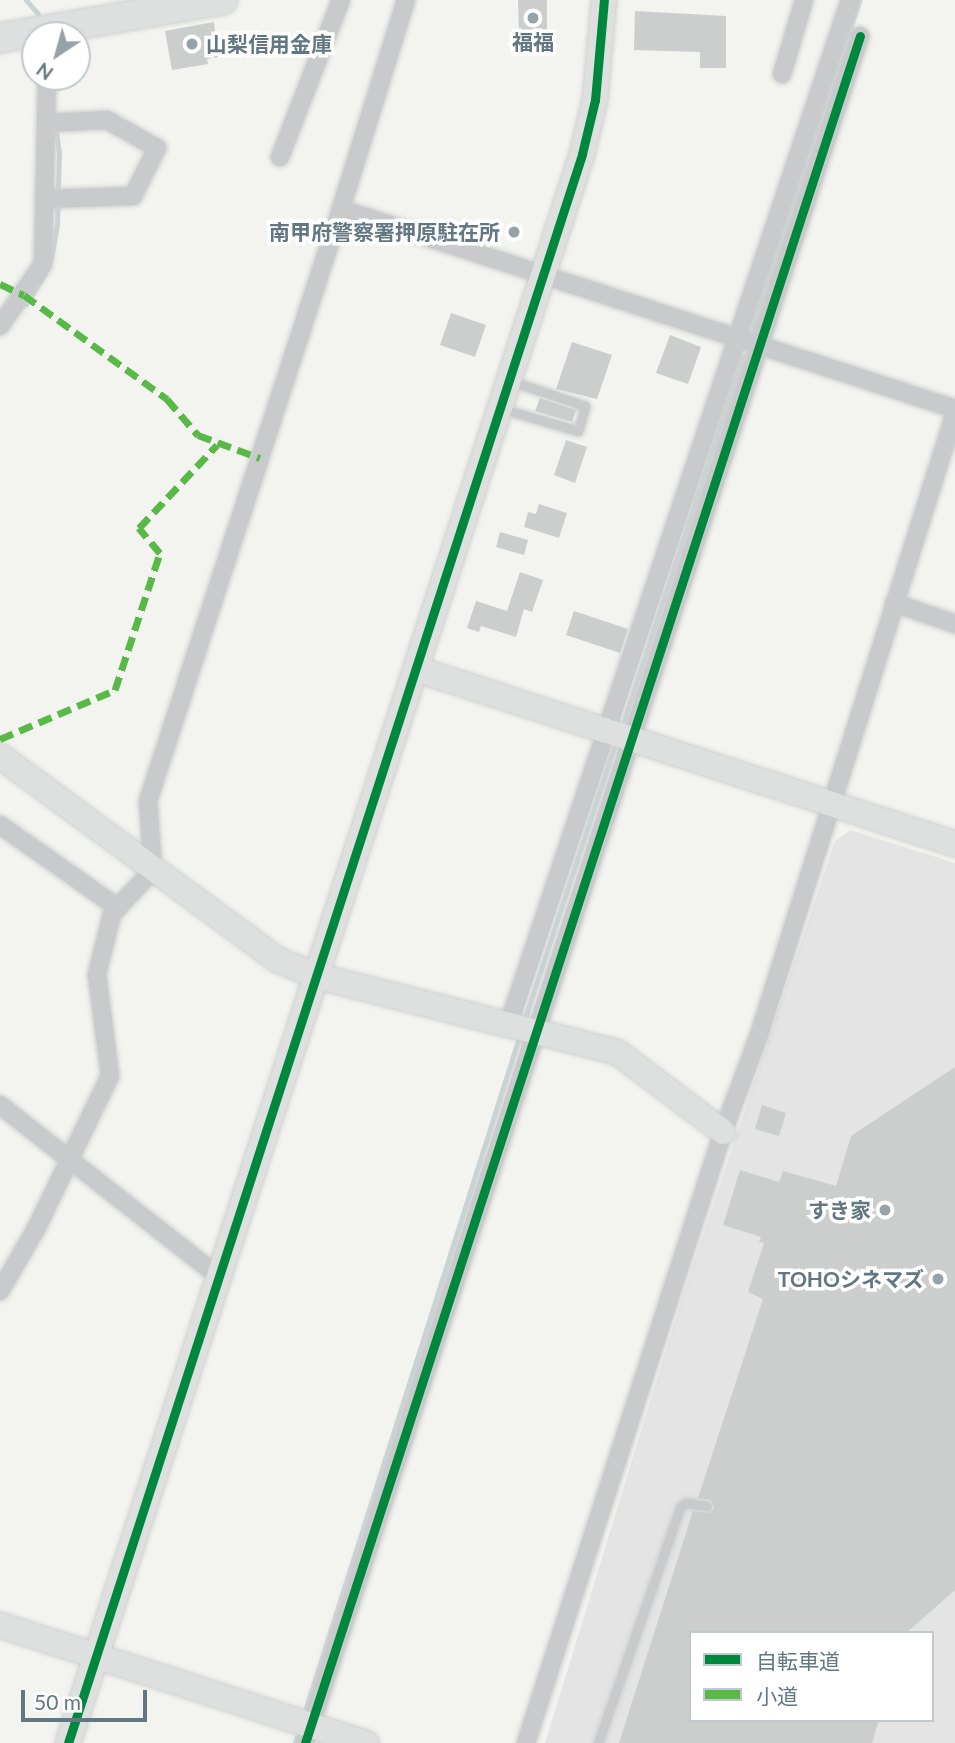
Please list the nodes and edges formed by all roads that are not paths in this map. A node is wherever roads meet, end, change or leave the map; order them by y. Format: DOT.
graph roads {
  1 [pos="223,0"];
  2 [pos="341,0"];
  3 [pos="406,0"];
  4 [pos="604,0"];
  5 [pos="804,0"];
  6 [pos="850,0"];
  7 [pos="91,24"];
  8 [pos="21,35"];
  9 [pos="860,36"];
  10 [pos="0,38"];
  11 [pos="782,74"];
  12 [pos="47,91"];
  13 [pos="46,123"];
  14 [pos="280,157"];
  15 [pos="44,199"];
  16 [pos="341,209"];
  17 [pos="542,277"];
  18 [pos="0,326"];
  19 [pos="738,340"];
  20 [pos="759,347"];
  21 [pos="509,381"];
  22 [pos="500,408"];
  23 [pos="955,411"];
  24 [pos="894,603"];
  25 [pos="955,624"];
  26 [pos="416,669"];
  27 [pos="607,730"];
  28 [pos="632,738"];
  29 [pos="0,756"];
  30 [pos="831,803"];
  31 [pos="0,825"];
  32 [pos="955,844"];
  33 [pos="153,870"];
  34 [pos="118,908"];
  35 [pos="316,976"];
  36 [pos="509,1023"];
  37 [pos="540,1030"];
  38 [pos="0,1105"];
  39 [pos="723,1132"];
  40 [pos="68,1162"];
  41 [pos="219,1277"];
  42 [pos="0,1291"];
  43 [pos="707,1506"];
  44 [pos="0,1625"];
  45 [pos="96,1656"];
  46 [pos="308,1734"];
  47 [pos="68,1743"];
  48 [pos="366,1743"];
  49 [pos="526,1743"];
  50 [pos="598,1743"];
  1 -- 7 [label="main road"];
  2 -- 14 [label="street"];
  3 -- 16 [label="street"];
  4 -- 17 [label="street"];
  5 -- 11 [label="street"];
  6 -- 19 [label="street"];
  8 -- 10 [label="main road"];
  9 -- 20 [label="street"];
  12 -- 13 [label="street"];
  13 -- 15 [label="street"];
  13 -- 15 [label="street"];
  15 -- 18 [label="street"];
  16 -- 17 [label="street"];
  16 -- 33 [label="street"];
  17 -- 19 [label="street"];
  17 -- 21 [label="street"];
  19 -- 20 [label="street"];
  19 -- 27 [label="street"];
  20 -- 23 [label="street"];
  20 -- 28 [label="street"];
  21 -- 22 [label="street"];
  21 -- 22 [label="lane"];
  22 -- 26 [label="street"];
  23 -- 24 [label="street"];
  24 -- 25 [label="street"];
  24 -- 30 [label="street"];
  26 -- 27 [label="street"];
  26 -- 35 [label="street"];
  27 -- 28 [label="street"];
  27 -- 36 [label="street"];
  28 -- 30 [label="street"];
  28 -- 37 [label="street"];
  29 -- 33 [label="street"];
  30 -- 32 [label="street"];
  30 -- 39 [label="street"];
  31 -- 34 [label="street"];
  33 -- 34 [label="street"];
  33 -- 35 [label="street"];
  34 -- 40 [label="street"];
  35 -- 36 [label="street"];
  35 -- 41 [label="street"];
  36 -- 37 [label="street"];
  37 -- 39 [label="street"];
  37 -- 46 [label="street"];
  38 -- 40 [label="street"];
  39 -- 49 [label="street"];
  40 -- 41 [label="street"];
  40 -- 42 [label="street"];
  41 -- 45 [label="street"];
  43 -- 50 [label="lane"];
  44 -- 45 [label="street"];
  45 -- 46 [label="street"];
  45 -- 47 [label="street"];
  46 -- 48 [label="street"];
}
